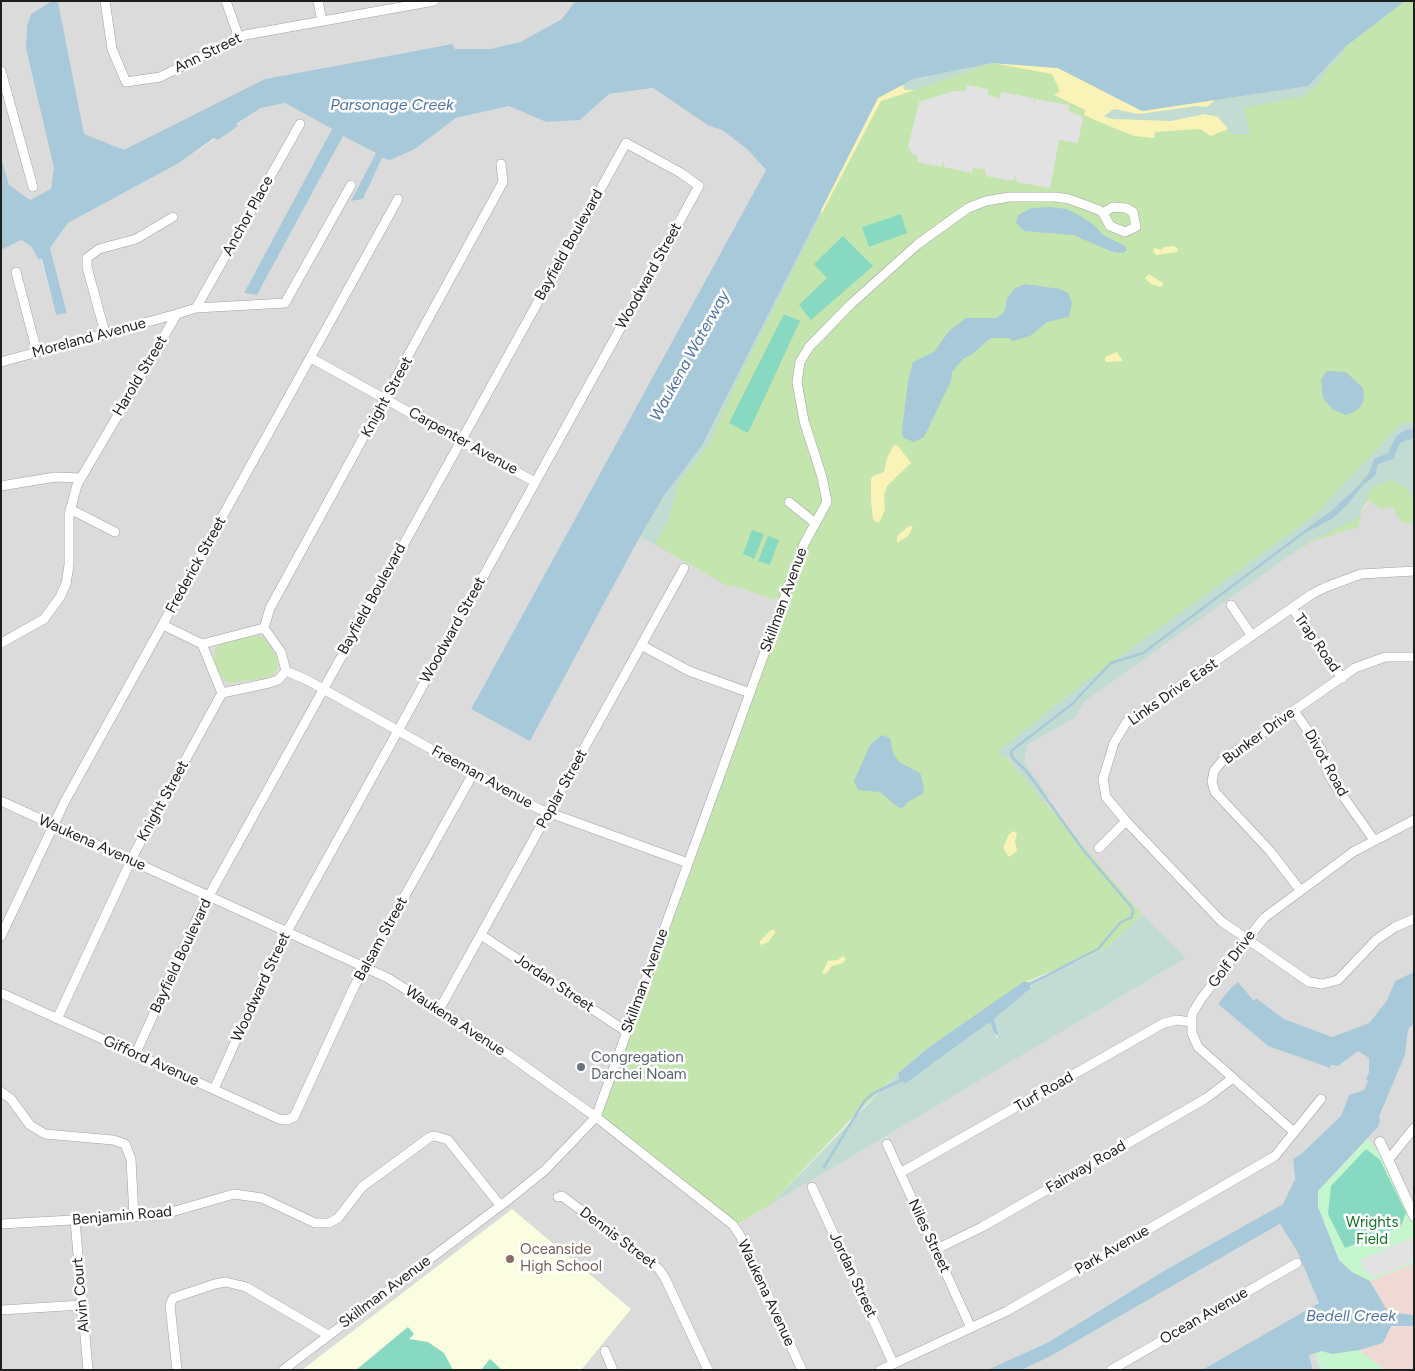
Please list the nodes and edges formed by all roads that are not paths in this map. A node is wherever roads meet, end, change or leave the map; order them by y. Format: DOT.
graph roads {
  1 [pos="105,1"];
  2 [pos="226,1"];
  3 [pos="318,1"];
  4 [pos="434,1"];
  5 [pos="406,4"];
  6 [pos="322,21"];
  7 [pos="239,38"];
  8 [pos="1,71"];
  9 [pos="300,124"];
  10 [pos="622,151"];
  11 [pos="501,164"];
  12 [pos="351,185"];
  13 [pos="33,187"];
  14 [pos="398,199"];
  15 [pos="1103,213"];
  16 [pos="173,217"];
  17 [pos="16,272"];
  18 [pos="196,308"];
  19 [pos="177,314"];
  20 [pos="105,333"];
  21 [pos="37,352"];
  22 [pos="311,358"];
  23 [pos="1,362"];
  24 [pos="386,398"];
  25 [pos="461,440"];
  26 [pos="81,478"];
  27 [pos="535,482"];
  28 [pos="1,486"];
  29 [pos="789,502"];
  30 [pos="70,509"];
  31 [pos="815,523"];
  32 [pos="115,532"];
  33 [pos="684,568"];
  34 [pos="1414,571"];
  35 [pos="1231,605"];
  36 [pos="1292,608"];
  37 [pos="163,625"];
  38 [pos="264,628"];
  39 [pos="1252,636"];
  40 [pos="1,643"];
  41 [pos="202,644"];
  42 [pos="641,645"];
  43 [pos="1414,657"];
  44 [pos="286,672"];
  45 [pos="1342,678"];
  46 [pos="323,688"];
  47 [pos="222,693"];
  48 [pos="750,693"];
  49 [pos="1294,711"];
  50 [pos="398,731"];
  51 [pos="474,772"];
  52 [pos="1,802"];
  53 [pos="549,812"];
  54 [pos="1414,820"];
  55 [pos="1126,821"];
  56 [pos="53,825"];
  57 [pos="1374,840"];
  58 [pos="1099,848"];
  59 [pos="131,860"];
  60 [pos="688,863"];
  61 [pos="1300,890"];
  62 [pos="209,896"];
  63 [pos="1414,919"];
  64 [pos="287,931"];
  65 [pos="481,935"];
  66 [pos="1,936"];
  67 [pos="1245,940"];
  68 [pos="366,967"];
  69 [pos="1,994"];
  70 [pos="439,1010"];
  71 [pos="58,1019"];
  72 [pos="1191,1022"];
  73 [pos="627,1032"];
  74 [pos="136,1053"];
  75 [pos="1233,1078"];
  76 [pos="214,1089"];
  77 [pos="1,1092"];
  78 [pos="1322,1099"];
  79 [pos="299,1110"];
  80 [pos="596,1117"];
  81 [pos="1414,1128"];
  82 [pos="1294,1132"];
  83 [pos="1380,1142"];
  84 [pos="887,1144"];
  85 [pos="1389,1160"];
  86 [pos="900,1173"];
  87 [pos="812,1187"];
  88 [pos="558,1197"];
  89 [pos="500,1205"];
  90 [pos="1414,1216"];
  91 [pos="134,1217"];
  92 [pos="75,1220"];
  93 [pos="1,1224"];
  94 [pos="935,1250"];
  95 [pos="1296,1263"];
  96 [pos="82,1305"];
  97 [pos="1,1310"];
  98 [pos="971,1328"];
  99 [pos="328,1335"];
  100 [pos="605,1350"];
  101 [pos="893,1364"];
  102 [pos="88,1370"];
  103 [pos="178,1370"];
  104 [pos="283,1370"];
  105 [pos="613,1370"];
  106 [pos="708,1370"];
  107 [pos="802,1370"];
  108 [pos="880,1370"];
  109 [pos="1111,1370"];
  1 -- 7 [label="street, Ann Street"];
  2 -- 7 [label="street"];
  3 -- 6 [label="street"];
  4 -- 5 [label="street, Ann Street"];
  5 -- 6 [label="street, Ann Street"];
  6 -- 7 [label="street, Ann Street"];
  8 -- 13 [label="street"];
  9 -- 18 [label="street, Anchor Place"];
  10 -- 25 [label="street, Bayfield Boulevard"];
  10 -- 27 [label="street, Woodward Street"];
  11 -- 24 [label="street, Knight Street"];
  12 -- 18 [label="street"];
  14 -- 22 [label="street, Frederick Street"];
  15 -- 31 [label="street, Skillman Avenue"];
  16 -- 20 [label="street"];
  17 -- 21 [label="street"];
  18 -- 19 [label="street"];
  19 -- 20 [label="street, Moreland Avenue"];
  19 -- 26 [label="street, Harold Street"];
  20 -- 21 [label="street, Moreland Avenue"];
  21 -- 23 [label="street, Moreland Avenue"];
  22 -- 24 [label="street, Carpenter Avenue"];
  22 -- 37 [label="street, Frederick Street"];
  24 -- 25 [label="street, Carpenter Avenue"];
  24 -- 38 [label="street, Knight Street"];
  25 -- 27 [label="street, Carpenter Avenue"];
  25 -- 46 [label="street, Bayfield Boulevard"];
  26 -- 28 [label="street"];
  26 -- 30 [label="street, Harold Street"];
  27 -- 50 [label="street, Woodward Street"];
  29 -- 31 [label="street"];
  30 -- 32 [label="street"];
  30 -- 40 [label="street, Harold Street"];
  31 -- 48 [label="street, Skillman Avenue"];
  33 -- 42 [label="street, Poplar Street"];
  34 -- 36 [label="street, Links Drive East"];
  35 -- 39 [label="street"];
  36 -- 39 [label="street, Links Drive East"];
  36 -- 45 [label="street, Trap Road"];
  37 -- 41 [label="street"];
  37 -- 56 [label="street, Frederick Street"];
  38 -- 41 [label="street"];
  38 -- 44 [label="street"];
  39 -- 55 [label="street, Links Drive East"];
  41 -- 47 [label="street"];
  42 -- 48 [label="street"];
  42 -- 53 [label="street, Poplar Street"];
  43 -- 45 [label="street, Bunker Drive"];
  44 -- 46 [label="street, Freeman Avenue"];
  44 -- 47 [label="street"];
  45 -- 49 [label="street, Bunker Drive"];
  46 -- 50 [label="street, Freeman Avenue"];
  46 -- 62 [label="street, Bayfield Boulevard"];
  47 -- 59 [label="street, Knight Street"];
  48 -- 60 [label="street, Skillman Avenue"];
  49 -- 57 [label="street, Divot Road"];
  49 -- 61 [label="street, Bunker Drive"];
  50 -- 51 [label="street, Freeman Avenue"];
  50 -- 64 [label="street, Woodward Street"];
  51 -- 53 [label="street, Freeman Avenue"];
  51 -- 68 [label="street, Balsam Street"];
  52 -- 56 [label="street, Waukena Avenue"];
  53 -- 60 [label="street, Freeman Avenue"];
  53 -- 65 [label="street, Poplar Street"];
  54 -- 57 [label="street, Golf Drive"];
  55 -- 58 [label="street"];
  55 -- 67 [label="street, Links Drive East"];
  56 -- 59 [label="street, Waukena Avenue"];
  56 -- 66 [label="street, Frederick Street"];
  57 -- 61 [label="street, Golf Drive"];
  59 -- 62 [label="street, Waukena Avenue"];
  59 -- 71 [label="street, Knight Street"];
  60 -- 73 [label="street, Skillman Avenue"];
  61 -- 67 [label="street, Golf Drive"];
  62 -- 64 [label="street, Waukena Avenue"];
  62 -- 74 [label="street, Bayfield Boulevard"];
  63 -- 67 [label="street, Links Drive East"];
  64 -- 68 [label="street, Waukena Avenue"];
  64 -- 76 [label="street, Woodward Street"];
  65 -- 70 [label="street, Poplar Street"];
  65 -- 73 [label="street, Jordan Street"];
  67 -- 72 [label="street, Golf Drive"];
  68 -- 70 [label="street, Waukena Avenue"];
  68 -- 79 [label="street, Balsam Street"];
  69 -- 71 [label="street, Gifford Avenue"];
  70 -- 80 [label="street, Waukena Avenue"];
  71 -- 74 [label="street, Gifford Avenue"];
  72 -- 75 [label="street"];
  72 -- 86 [label="street, Turf Road"];
  73 -- 80 [label="street, Skillman Avenue"];
  74 -- 76 [label="street, Gifford Avenue"];
  75 -- 82 [label="street"];
  75 -- 94 [label="street, Fairway Road"];
  76 -- 79 [label="street, Gifford Avenue"];
  77 -- 91 [label="street"];
  78 -- 82 [label="street, Park Avenue"];
  80 -- 89 [label="street, Skillman Avenue"];
  80 -- 107 [label="street, Waukena Avenue"];
  81 -- 85 [label="street"];
  82 -- 98 [label="street, Park Avenue"];
  83 -- 85 [label="street"];
  84 -- 86 [label="street, Niles Street"];
  85 -- 90 [label="street"];
  86 -- 94 [label="street, Niles Street"];
  87 -- 101 [label="street, Jordan Street"];
  88 -- 106 [label="street, Dennis Street"];
  89 -- 91 [label="street, Benjamin Road"];
  89 -- 99 [label="street, Skillman Avenue"];
  91 -- 92 [label="street, Benjamin Road"];
  92 -- 93 [label="street, Benjamin Road"];
  92 -- 96 [label="street, Alvin Court"];
  94 -- 98 [label="street, Niles Street"];
  95 -- 109 [label="street, Ocean Avenue"];
  96 -- 97 [label="street"];
  96 -- 102 [label="street, Alvin Court"];
  98 -- 101 [label="street, Park Avenue"];
  99 -- 103 [label="street"];
  99 -- 104 [label="street, Skillman Avenue"];
  100 -- 105 [label="street"];
  101 -- 108 [label="street, Park Avenue"];
}
